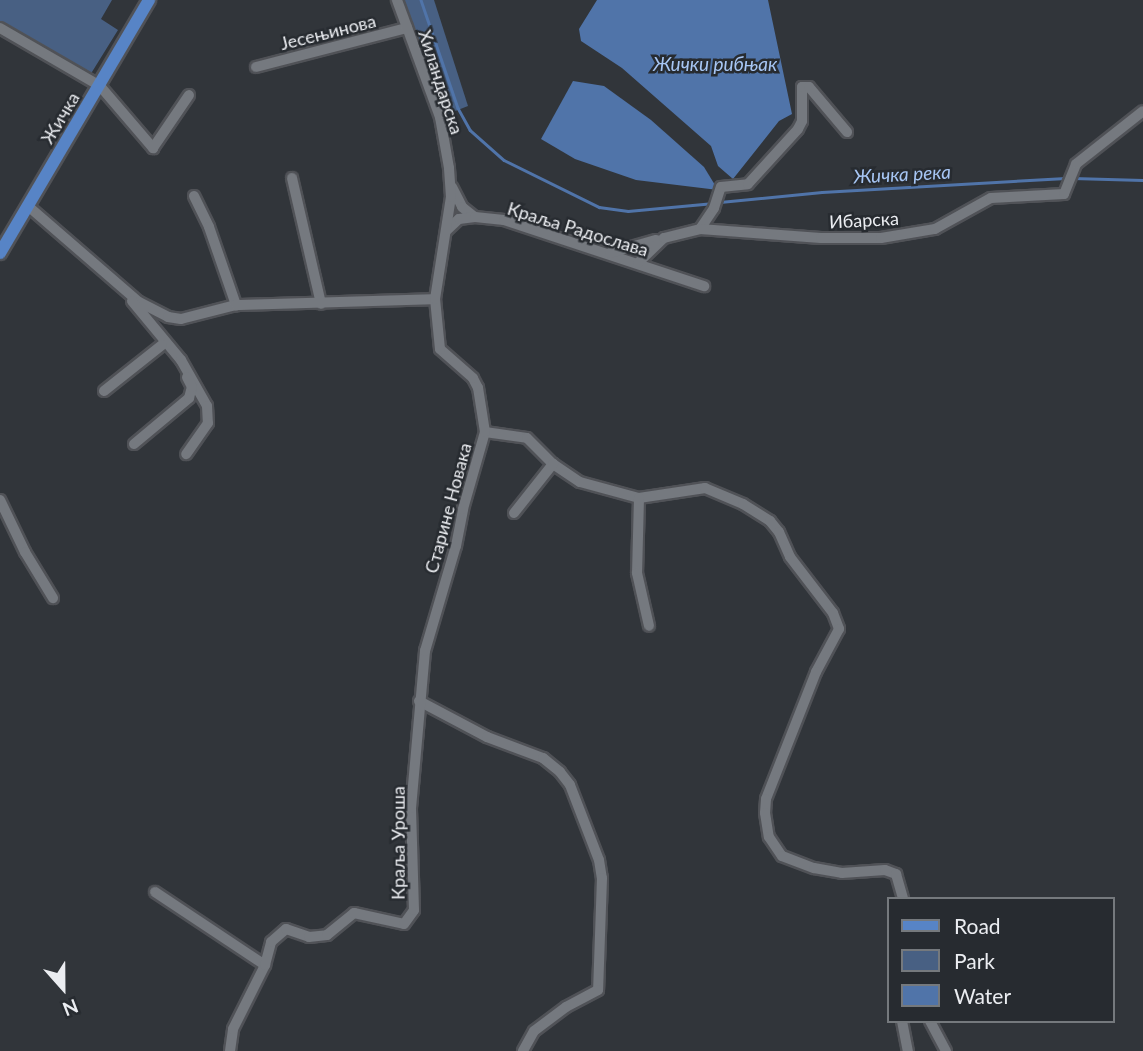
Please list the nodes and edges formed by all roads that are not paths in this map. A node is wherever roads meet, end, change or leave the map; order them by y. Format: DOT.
graph roads {
  1 [pos="149,0"];
  2 [pos="397,0"];
  3 [pos="0,28"];
  4 [pos="407,28"];
  5 [pos="256,66"];
  6 [pos="100,86"];
  7 [pos="189,95"];
  8 [pos="1143,111"];
  9 [pos="847,132"];
  10 [pos="292,178"];
  11 [pos="450,183"];
  12 [pos="194,196"];
  13 [pos="28,206"];
  14 [pos="475,217"];
  15 [pos="700,229"];
  16 [pos="445,232"];
  17 [pos="663,238"];
  18 [pos="0,253"];
  19 [pos="608,253"];
  20 [pos="638,263"];
  21 [pos="704,286"];
  22 [pos="121,288"];
  23 [pos="435,299"];
  24 [pos="321,304"];
  25 [pos="236,305"];
  26 [pos="147,321"];
  27 [pos="162,345"];
  28 [pos="104,391"];
  29 [pos="485,432"];
  30 [pos="134,444"];
  31 [pos="186,454"];
  32 [pos="553,464"];
  33 [pos="639,498"];
  34 [pos="0,500"];
  35 [pos="514,513"];
  36 [pos="53,598"];
  37 [pos="649,626"];
  38 [pos="419,701"];
  39 [pos="155,892"];
  40 [pos="902,897"];
  41 [pos="265,965"];
  42 [pos="902,1023"];
  43 [pos="931,1023"];
  44 [pos="230,1051"];
  45 [pos="523,1051"];
  46 [pos="908,1051"];
  47 [pos="946,1051"];
  1 -- 6 [label="main road, Жичка"];
  2 -- 4 [label="street, Хиландарска"];
  3 -- 6 [label="street"];
  4 -- 5 [label="street, Јесењинова"];
  4 -- 11 [label="street, Хиландарска"];
  6 -- 7 [label="street"];
  6 -- 13 [label="main road, Жичка"];
  8 -- 15 [label="street, Ибарска"];
  9 -- 15 [label="street"];
  10 -- 24 [label="street"];
  11 -- 14 [label="street"];
  11 -- 16 [label="street, Хиландарска"];
  12 -- 25 [label="street"];
  13 -- 18 [label="main road, Жичка"];
  13 -- 22 [label="street"];
  14 -- 16 [label="street"];
  14 -- 19 [label="street, Краља Радослава"];
  15 -- 17 [label="street, Ибарска"];
  16 -- 23 [label="street, Хиландарска"];
  17 -- 19 [label="street, Ибарска"];
  17 -- 20 [label="street"];
  19 -- 20 [label="street, Краља Радослава"];
  20 -- 21 [label="street, Краља Радослава"];
  22 -- 25 [label="street"];
  22 -- 26 [label="street"];
  23 -- 24 [label="street"];
  23 -- 29 [label="street, Старине Новака"];
  24 -- 25 [label="street"];
  26 -- 27 [label="street"];
  26 -- 31 [label="street"];
  27 -- 28 [label="street"];
  27 -- 30 [label="street"];
  29 -- 32 [label="street"];
  29 -- 38 [label="street, Старине Новака"];
  32 -- 33 [label="street"];
  32 -- 35 [label="street"];
  33 -- 37 [label="street"];
  33 -- 40 [label="street"];
  34 -- 36 [label="street"];
  38 -- 41 [label="street, Краља Уроша"];
  38 -- 45 [label="street"];
  39 -- 41 [label="street"];
  41 -- 44 [label="street, Краља Уроша"];
  42 -- 46 [label="street"];
  43 -- 47 [label="street"];
}
